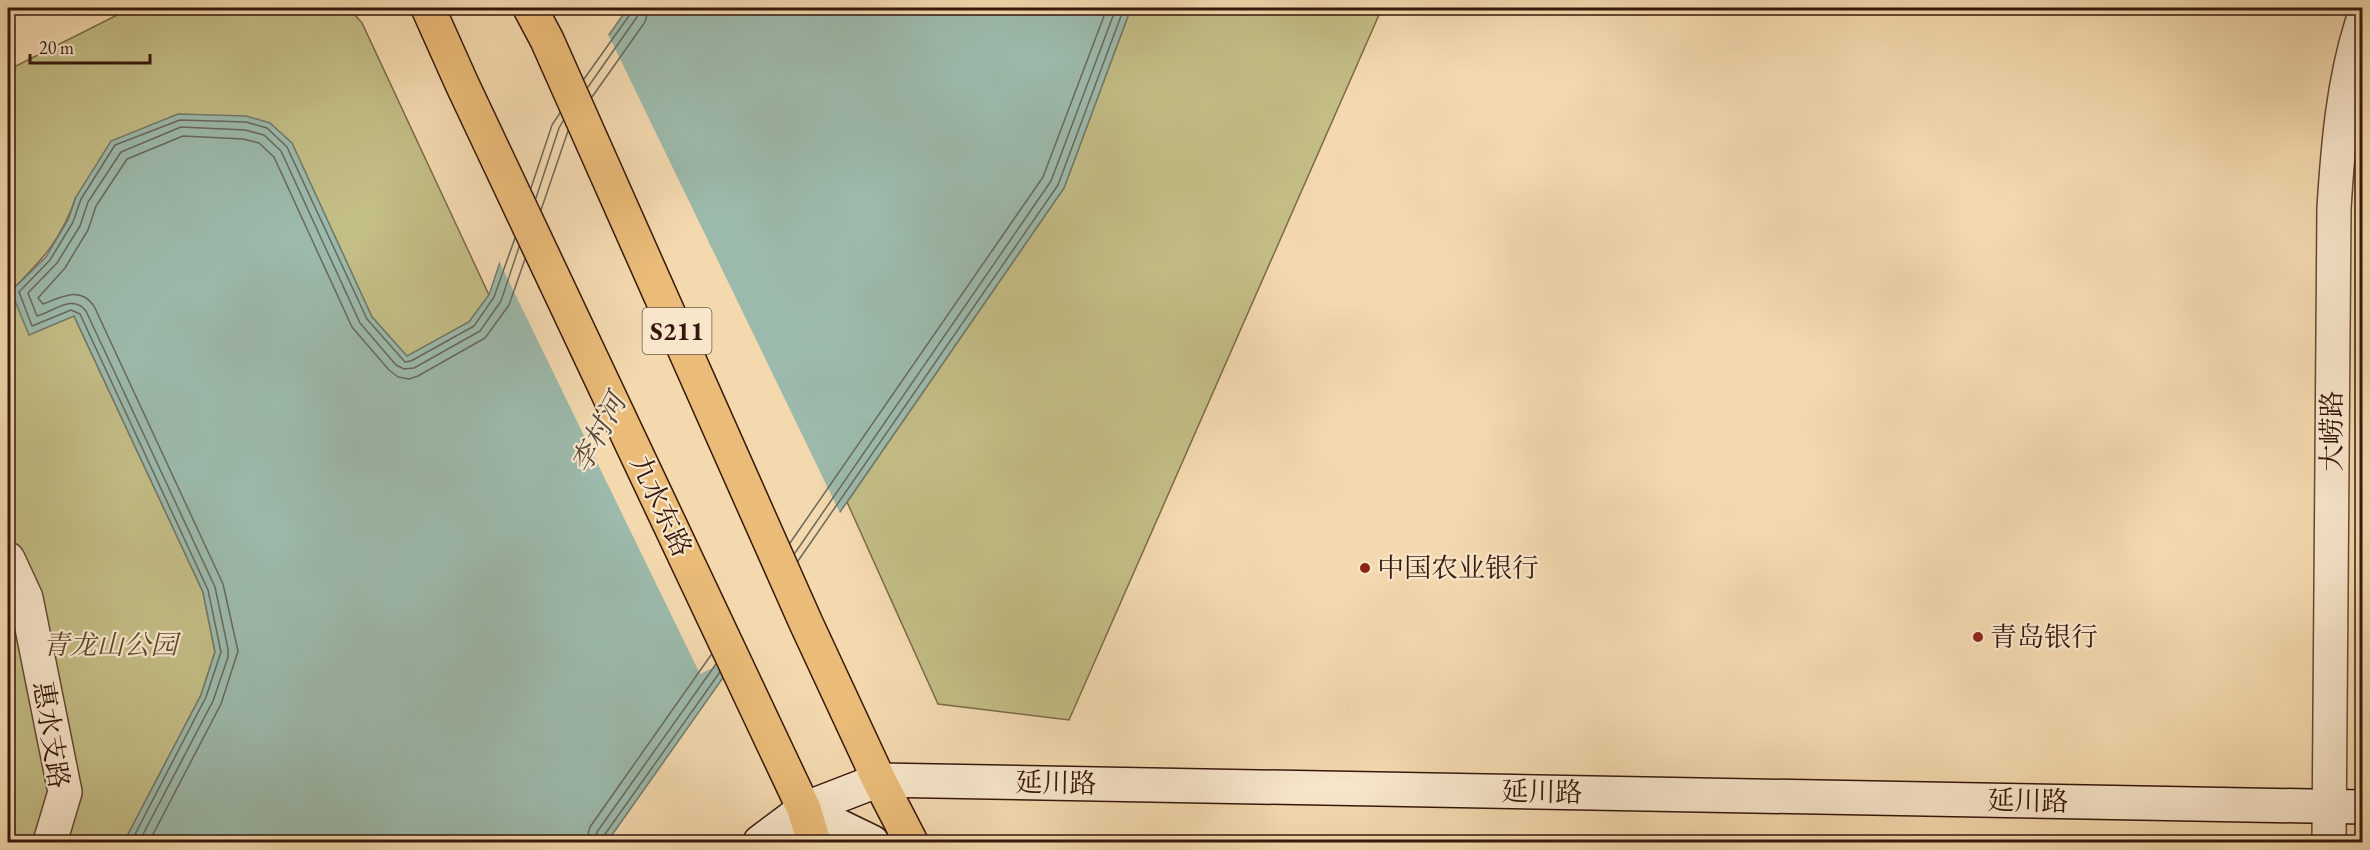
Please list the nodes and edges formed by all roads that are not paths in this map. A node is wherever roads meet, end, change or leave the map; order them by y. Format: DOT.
graph roads {
  1 [pos="428,8"];
  2 [pos="530,8"];
  3 [pos="2362,23"];
  4 [pos="8,559"];
  5 [pos="879,780"];
  6 [pos="2329,807"];
  7 [pos="2362,807"];
  8 [pos="804,809"];
  9 [pos="50,843"];
  10 [pos="760,843"];
  11 [pos="814,843"];
  12 [pos="872,843"];
  13 [pos="911,843"];
  14 [pos="2329,843"];
  1 -- 8 [label="main road, 九水东路"];
  2 -- 5 [label="main road, S211"];
  3 -- 6 [label="street, 大崂路"];
  4 -- 9 [label="street, 惠水支路"];
  5 -- 6 [label="street, 延川路"];
  5 -- 8 [label="street, 延川路"];
  5 -- 13 [label="main road, S211"];
  6 -- 7 [label="street, 延川路"];
  6 -- 14 [label="street, 大崂路"];
  8 -- 10 [label="street, 延川路"];
  8 -- 11 [label="main road, 九水东路"];
  8 -- 12 [label="street"];
}
